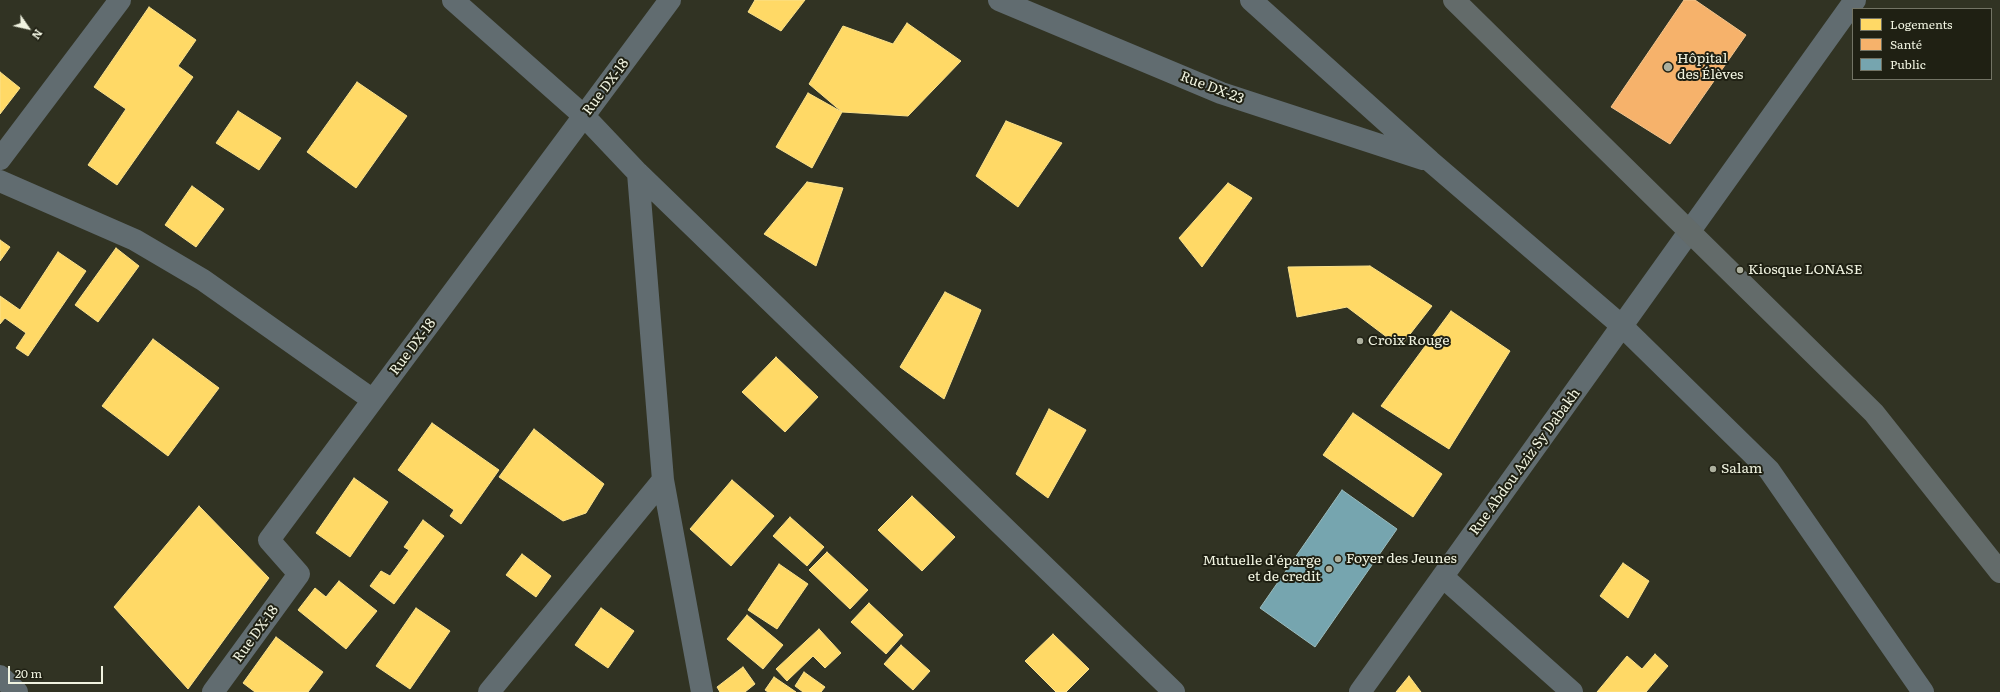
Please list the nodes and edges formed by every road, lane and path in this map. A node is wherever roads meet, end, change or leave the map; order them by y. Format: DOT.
graph roads {
  1 [pos="120,0"];
  2 [pos="453,0"];
  3 [pos="670,0"];
  4 [pos="999,0"];
  5 [pos="1251,0"];
  6 [pos="1454,0"];
  7 [pos="1855,0"];
  8 [pos="584,116"];
  9 [pos="0,159"];
  10 [pos="1430,161"];
  11 [pos="638,173"];
  12 [pos="0,181"];
  13 [pos="1690,232"];
  14 [pos="1622,326"];
  15 [pos="373,400"];
  16 [pos="662,480"];
  17 [pos="2000,572"];
  18 [pos="1443,576"];
  19 [pos="0,676"];
  20 [pos="17,692"];
  21 [pos="213,692"];
  22 [pos="489,692"];
  23 [pos="702,692"];
  24 [pos="1174,692"];
  25 [pos="1360,692"];
  26 [pos="1572,692"];
  27 [pos="1923,692"];
  1 -- 9 [label="street"];
  2 -- 8 [label="street"];
  3 -- 8 [label="street, Rue DX-18"];
  4 -- 10 [label="street, Rue DX-23"];
  5 -- 10 [label="street"];
  6 -- 13 [label="main road"];
  7 -- 13 [label="street, Rue Abdou Aziz Sy Dabakh"];
  8 -- 11 [label="street"];
  8 -- 15 [label="street, Rue DX-18"];
  10 -- 14 [label="street"];
  11 -- 16 [label="street"];
  11 -- 24 [label="street"];
  12 -- 15 [label="street"];
  13 -- 14 [label="street, Rue Abdou Aziz Sy Dabakh"];
  13 -- 17 [label="main road"];
  14 -- 18 [label="street, Rue Abdou Aziz Sy Dabakh"];
  14 -- 27 [label="street"];
  15 -- 21 [label="street, Rue DX-18"];
  16 -- 22 [label="street"];
  16 -- 23 [label="street"];
  18 -- 25 [label="street, Rue Abdou Aziz Sy Dabakh"];
  18 -- 26 [label="street"];
  19 -- 20 [label="street"];
}
